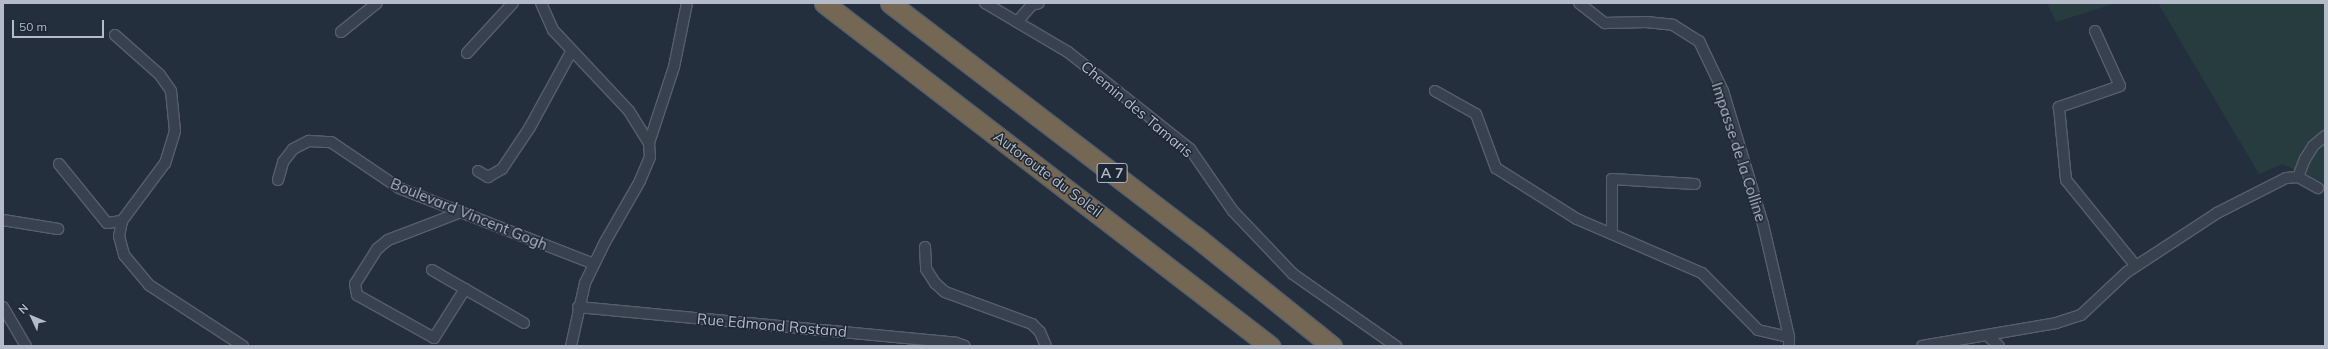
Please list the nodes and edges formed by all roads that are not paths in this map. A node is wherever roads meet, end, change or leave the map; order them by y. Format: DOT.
graph roads {
  1 [pos="378,3"];
  2 [pos="513,3"];
  3 [pos="541,3"];
  4 [pos="687,3"];
  5 [pos="824,3"];
  6 [pos="890,3"];
  7 [pos="985,3"];
  8 [pos="1039,3"];
  9 [pos="1579,3"];
  10 [pos="1017,22"];
  11 [pos="2095,31"];
  12 [pos="342,32"];
  13 [pos="115,35"];
  14 [pos="571,52"];
  15 [pos="467,53"];
  16 [pos="1435,91"];
  17 [pos="2325,136"];
  18 [pos="649,143"];
  19 [pos="59,164"];
  20 [pos="478,171"];
  21 [pos="2298,177"];
  22 [pos="278,180"];
  23 [pos="1695,184"];
  24 [pos="2318,188"];
  25 [pos="461,212"];
  26 [pos="3,220"];
  27 [pos="122,221"];
  28 [pos="58,229"];
  29 [pos="1612,234"];
  30 [pos="924,247"];
  31 [pos="594,264"];
  32 [pos="2136,266"];
  33 [pos="432,270"];
  34 [pos="465,289"];
  35 [pos="3,307"];
  36 [pos="578,307"];
  37 [pos="524,323"];
  38 [pos="1989,336"];
  39 [pos="1789,342"];
  40 [pos="26,346"];
  41 [pos="243,346"];
  42 [pos="571,346"];
  43 [pos="965,346"];
  44 [pos="1046,346"];
  45 [pos="1270,346"];
  46 [pos="1332,346"];
  47 [pos="1396,346"];
  48 [pos="1922,346"];
  49 [pos="1999,346"];
  1 -- 12 [label="street"];
  2 -- 15 [label="street"];
  3 -- 14 [label="street"];
  4 -- 18 [label="street"];
  5 -- 45 [label="highway, Autoroute du Soleil / A 7"];
  6 -- 46 [label="highway, A 7"];
  7 -- 10 [label="street, Chemin des Tamaris"];
  8 -- 10 [label="street"];
  9 -- 39 [label="street, Impasse de la Colline"];
  10 -- 47 [label="street, Chemin des Tamaris"];
  11 -- 32 [label="street"];
  13 -- 27 [label="street"];
  14 -- 18 [label="street"];
  14 -- 20 [label="street"];
  16 -- 29 [label="street"];
  17 -- 21 [label="street"];
  18 -- 31 [label="street"];
  19 -- 27 [label="street"];
  21 -- 24 [label="street"];
  21 -- 32 [label="street"];
  22 -- 25 [label="street, Boulevard Vincent Gogh"];
  23 -- 29 [label="street"];
  25 -- 31 [label="street, Boulevard Vincent Gogh"];
  25 -- 34 [label="street"];
  26 -- 28 [label="street"];
  27 -- 41 [label="street"];
  29 -- 39 [label="street"];
  30 -- 44 [label="street"];
  31 -- 36 [label="street"];
  32 -- 38 [label="street"];
  33 -- 34 [label="street"];
  34 -- 37 [label="street"];
  35 -- 40 [label="street"];
  36 -- 42 [label="street"];
  36 -- 43 [label="street, Rue Edmond Rostand"];
  38 -- 48 [label="street"];
  38 -- 49 [label="street"];
}
